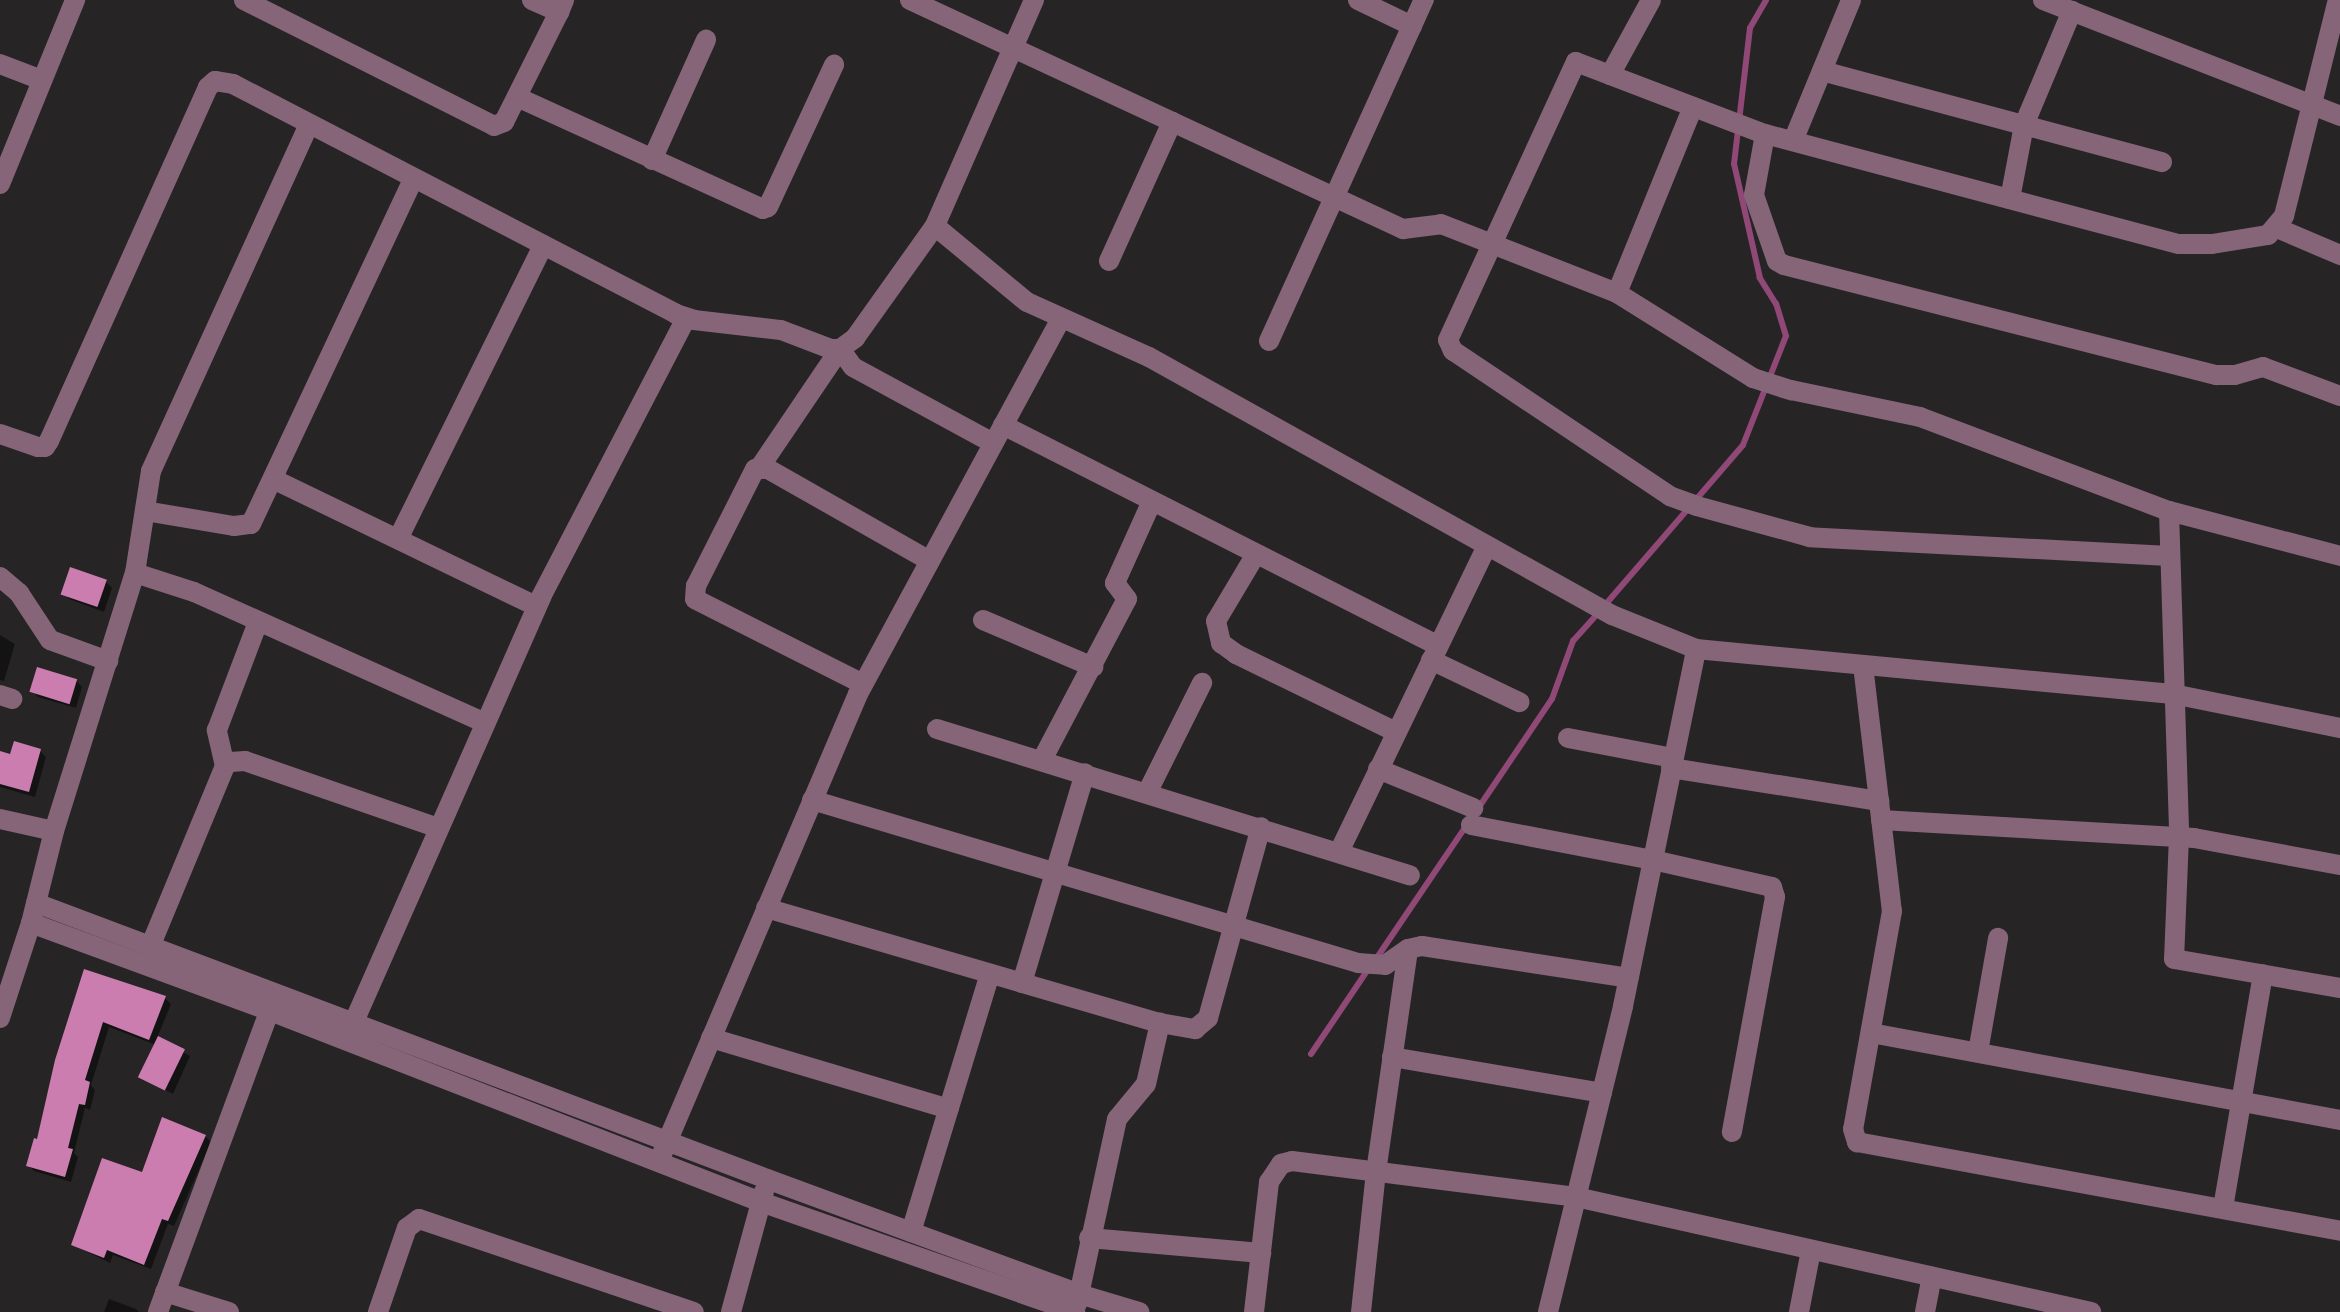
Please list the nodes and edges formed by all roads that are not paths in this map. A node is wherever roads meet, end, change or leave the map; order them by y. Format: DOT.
graph roads {
  1 [pos="75,0"];
  2 [pos="244,0"];
  3 [pos="532,0"];
  4 [pos="910,0"];
  5 [pos="1034,0"];
  6 [pos="1358,0"];
  7 [pos="1424,0"];
  8 [pos="1651,0"];
  9 [pos="1851,0"];
  10 [pos="2043,0"];
  11 [pos="2338,0"];
  12 [pos="562,6"];
  13 [pos="2072,11"];
  14 [pos="1412,26"];
  15 [pos="706,40"];
  16 [pos="1013,48"];
  17 [pos="0,64"];
  18 [pos="834,65"];
  19 [pos="1822,71"];
  20 [pos="1610,75"];
  21 [pos="42,80"];
  22 [pos="517,97"];
  23 [pos="2312,104"];
  24 [pos="1693,107"];
  25 [pos="2340,116"];
  26 [pos="1172,122"];
  27 [pos="309,124"];
  28 [pos="2024,125"];
  29 [pos="1761,132"];
  30 [pos="1793,141"];
  31 [pos="652,160"];
  32 [pos="2162,162"];
  33 [pos="414,178"];
  34 [pos="0,184"];
  35 [pos="1335,195"];
  36 [pos="2010,199"];
  37 [pos="935,226"];
  38 [pos="2277,228"];
  39 [pos="1491,243"];
  40 [pos="543,245"];
  41 [pos="2340,255"];
  42 [pos="1109,261"];
  43 [pos="1617,293"];
  44 [pos="686,318"];
  45 [pos="1061,318"];
  46 [pos="1269,341"];
  47 [pos="840,349"];
  48 [pos="2340,396"];
  49 [pos="0,434"];
  50 [pos="998,434"];
  51 [pos="760,467"];
  52 [pos="273,479"];
  53 [pos="1152,501"];
  54 [pos="145,511"];
  55 [pos="2169,511"];
  56 [pos="398,539"];
  57 [pos="1487,546"];
  58 [pos="1256,554"];
  59 [pos="2169,556"];
  60 [pos="2340,556"];
  61 [pos="930,561"];
  62 [pos="135,573"];
  63 [pos="0,577"];
  64 [pos="536,606"];
  65 [pos="983,620"];
  66 [pos="258,622"];
  67 [pos="1696,649"];
  68 [pos="1434,653"];
  69 [pos="108,661"];
  70 [pos="1863,665"];
  71 [pos="1093,667"];
  72 [pos="1202,683"];
  73 [pos="863,684"];
  74 [pos="2173,694"];
  75 [pos="1519,702"];
  76 [pos="485,723"];
  77 [pos="2340,728"];
  78 [pos="937,729"];
  79 [pos="1396,732"];
  80 [pos="1568,738"];
  81 [pos="1042,760"];
  82 [pos="1672,763"];
  83 [pos="225,766"];
  84 [pos="1378,769"];
  85 [pos="1085,773"];
  86 [pos="1148,791"];
  87 [pos="812,800"];
  88 [pos="1880,810"];
  89 [pos="0,819"];
  90 [pos="1261,827"];
  91 [pos="439,828"];
  92 [pos="54,831"];
  93 [pos="2179,836"];
  94 [pos="1339,852"];
  95 [pos="1653,860"];
  96 [pos="2340,865"];
  97 [pos="1058,873"];
  98 [pos="1410,875"];
  99 [pos="766,908"];
  100 [pos="33,913"];
  101 [pos="1234,926"];
  102 [pos="1998,938"];
  103 [pos="150,947"];
  104 [pos="1408,949"];
  105 [pos="990,974"];
  106 [pos="2263,974"];
  107 [pos="1629,978"];
  108 [pos="1022,983"];
  109 [pos="2340,988"];
  110 [pos="272,1002"];
  111 [pos="0,1018"];
  112 [pos="1160,1023"];
  113 [pos="353,1024"];
  114 [pos="1871,1033"];
  115 [pos="711,1038"];
  116 [pos="1978,1052"];
  117 [pos="1392,1057"];
  118 [pos="1602,1093"];
  119 [pos="2243,1102"];
  120 [pos="949,1109"];
  121 [pos="2340,1120"];
  122 [pos="1732,1132"];
  123 [pos="667,1142"];
  124 [pos="659,1162"];
  125 [pos="1376,1172"];
  126 [pos="767,1179"];
  127 [pos="1576,1197"];
  128 [pos="761,1202"];
  129 [pos="2223,1208"];
  130 [pos="2340,1231"];
  131 [pos="911,1232"];
  132 [pos="1089,1238"];
  133 [pos="1811,1250"];
  134 [pos="1261,1253"];
  135 [pos="1932,1277"];
  136 [pos="162,1302"];
  137 [pos="1077,1306"];
  138 [pos="229,1312"];
  139 [pos="378,1312"];
  140 [pos="694,1312"];
  141 [pos="731,1312"];
  142 [pos="1139,1312"];
  143 [pos="1254,1312"];
  144 [pos="1361,1312"];
  145 [pos="1548,1312"];
  146 [pos="1799,1312"];
  147 [pos="1925,1312"];
  148 [pos="2091,1312"];
  1 -- 21 [label="street"];
  2 -- 22 [label="street"];
  3 -- 12 [label="street"];
  4 -- 16 [label="street"];
  5 -- 16 [label="street"];
  6 -- 14 [label="street"];
  7 -- 14 [label="street"];
  8 -- 20 [label="street"];
  9 -- 19 [label="street"];
  10 -- 13 [label="street"];
  11 -- 23 [label="street"];
  12 -- 22 [label="street"];
  13 -- 23 [label="street"];
  13 -- 28 [label="street"];
  14 -- 35 [label="street"];
  15 -- 31 [label="street"];
  16 -- 26 [label="street"];
  16 -- 37 [label="street"];
  17 -- 21 [label="street"];
  18 -- 31 [label="street"];
  19 -- 28 [label="street"];
  19 -- 30 [label="street"];
  20 -- 24 [label="street"];
  20 -- 39 [label="street"];
  21 -- 34 [label="street"];
  22 -- 31 [label="street"];
  23 -- 25 [label="street"];
  23 -- 38 [label="street"];
  24 -- 29 [label="street"];
  24 -- 43 [label="street"];
  26 -- 35 [label="street"];
  26 -- 42 [label="street"];
  27 -- 33 [label="street"];
  27 -- 49 [label="street"];
  27 -- 54 [label="street"];
  28 -- 32 [label="street"];
  28 -- 36 [label="street"];
  29 -- 30 [label="street"];
  29 -- 48 [label="street"];
  30 -- 36 [label="street"];
  33 -- 40 [label="street"];
  33 -- 52 [label="street"];
  35 -- 39 [label="street"];
  35 -- 46 [label="street"];
  36 -- 38 [label="street"];
  37 -- 45 [label="street"];
  37 -- 47 [label="street"];
  38 -- 41 [label="street"];
  39 -- 43 [label="street"];
  39 -- 59 [label="street"];
  40 -- 44 [label="street"];
  40 -- 56 [label="street"];
  43 -- 55 [label="street"];
  44 -- 47 [label="street"];
  44 -- 64 [label="street"];
  45 -- 50 [label="street"];
  45 -- 57 [label="street"];
  47 -- 50 [label="street"];
  47 -- 51 [label="street"];
  50 -- 53 [label="street"];
  50 -- 61 [label="street"];
  51 -- 61 [label="street"];
  51 -- 73 [label="street"];
  52 -- 54 [label="street"];
  52 -- 56 [label="street"];
  53 -- 58 [label="street"];
  53 -- 71 [label="street"];
  54 -- 62 [label="street"];
  55 -- 59 [label="street"];
  55 -- 60 [label="street"];
  56 -- 64 [label="street"];
  57 -- 67 [label="street"];
  57 -- 68 [label="street"];
  58 -- 68 [label="street"];
  58 -- 79 [label="street"];
  59 -- 74 [label="street"];
  61 -- 73 [label="street"];
  62 -- 66 [label="street"];
  62 -- 69 [label="street"];
  63 -- 69 [label="street"];
  64 -- 76 [label="street"];
  65 -- 71 [label="street"];
  66 -- 76 [label="street"];
  66 -- 83 [label="street"];
  67 -- 70 [label="street"];
  67 -- 82 [label="street"];
  68 -- 75 [label="street"];
  68 -- 79 [label="street"];
  69 -- 92 [label="street"];
  70 -- 74 [label="street"];
  70 -- 88 [label="street"];
  71 -- 81 [label="street"];
  72 -- 86 [label="street"];
  73 -- 87 [label="street"];
  74 -- 77 [label="street"];
  74 -- 93 [label="street"];
  76 -- 91 [label="street"];
  78 -- 81 [label="street"];
  79 -- 84 [label="street"];
  80 -- 82 [label="street"];
  81 -- 85 [label="street"];
  82 -- 88 [label="street"];
  82 -- 95 [label="street"];
  83 -- 91 [label="street"];
  83 -- 103 [label="street"];
  84 -- 94 [label="street"];
  84 -- 95 [label="street"];
  85 -- 86 [label="street"];
  85 -- 97 [label="street"];
  86 -- 90 [label="street"];
  87 -- 97 [label="street"];
  87 -- 99 [label="street"];
  88 -- 93 [label="street"];
  88 -- 114 [label="street"];
  89 -- 92 [label="street"];
  90 -- 94 [label="street"];
  90 -- 101 [label="street"];
  91 -- 113 [label="street"];
  92 -- 100 [label="street"];
  93 -- 96 [label="street"];
  93 -- 106 [label="street"];
  94 -- 98 [label="street"];
  95 -- 107 [label="street"];
  95 -- 122 [label="street"];
  97 -- 101 [label="street"];
  97 -- 108 [label="street"];
  99 -- 105 [label="street"];
  99 -- 115 [label="street"];
  100 -- 103 [label="street"];
  100 -- 110 [label="street"];
  100 -- 111 [label="street"];
  101 -- 104 [label="street"];
  101 -- 112 [label="street"];
  102 -- 116 [label="street"];
  103 -- 110 [label="street"];
  104 -- 107 [label="street"];
  104 -- 117 [label="street"];
  105 -- 108 [label="street"];
  105 -- 120 [label="street"];
  106 -- 109 [label="street"];
  106 -- 119 [label="street"];
  107 -- 118 [label="street"];
  108 -- 112 [label="street"];
  110 -- 113 [label="street"];
  110 -- 124 [label="street"];
  110 -- 136 [label="street"];
  112 -- 132 [label="street"];
  113 -- 123 [label="street"];
  114 -- 116 [label="street"];
  114 -- 129 [label="street"];
  115 -- 120 [label="street"];
  115 -- 123 [label="street"];
  116 -- 119 [label="street"];
  117 -- 118 [label="street"];
  117 -- 125 [label="street"];
  118 -- 127 [label="street"];
  119 -- 121 [label="street"];
  119 -- 129 [label="street"];
  120 -- 131 [label="street"];
  123 -- 124 [label="street"];
  123 -- 126 [label="street"];
  124 -- 128 [label="street"];
  125 -- 127 [label="street"];
  125 -- 134 [label="street"];
  125 -- 144 [label="street"];
  126 -- 128 [label="street"];
  126 -- 131 [label="street"];
  127 -- 133 [label="street"];
  127 -- 145 [label="street"];
  128 -- 137 [label="street"];
  128 -- 141 [label="street"];
  129 -- 130 [label="street"];
  131 -- 137 [label="street"];
  132 -- 134 [label="street"];
  132 -- 137 [label="street"];
  133 -- 135 [label="street"];
  133 -- 146 [label="street"];
  134 -- 143 [label="street"];
  135 -- 147 [label="street"];
  135 -- 148 [label="street"];
  136 -- 138 [label="street"];
  137 -- 142 [label="street"];
  139 -- 140 [label="street"];
}
